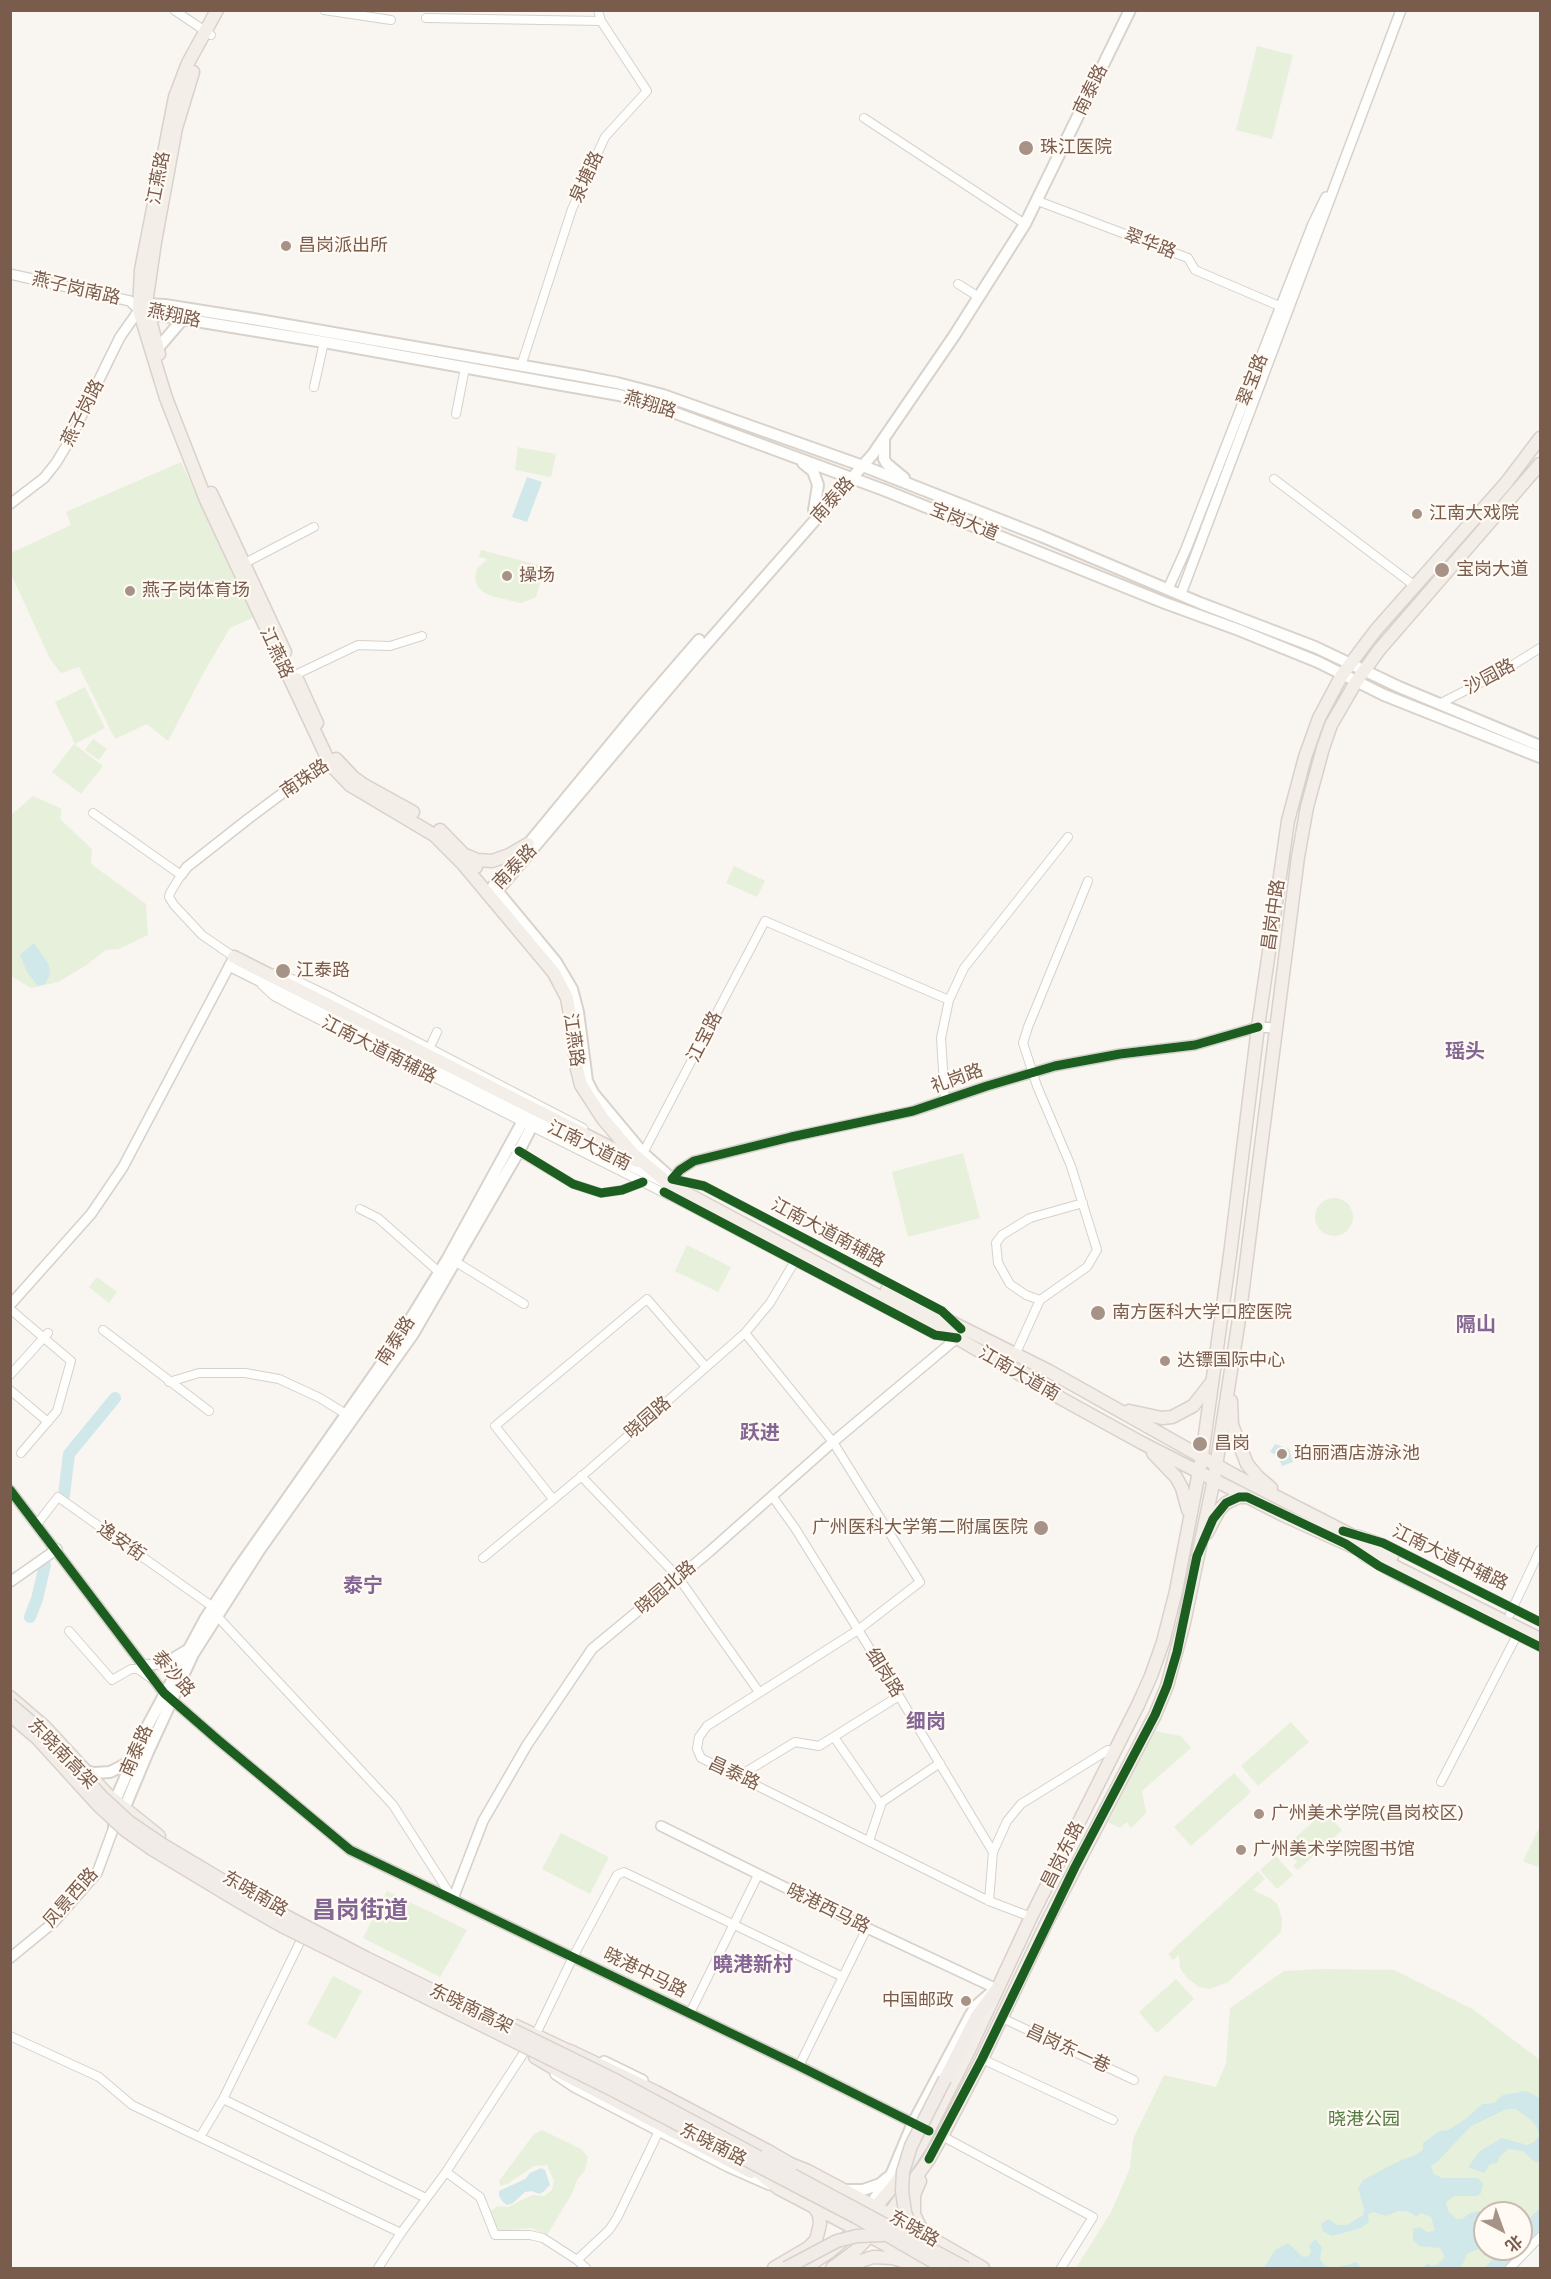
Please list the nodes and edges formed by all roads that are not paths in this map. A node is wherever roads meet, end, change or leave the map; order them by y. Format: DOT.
graph roads {
  1 [pos="174,10"];
  2 [pos="217,10"];
  3 [pos="227,10"];
  4 [pos="324,10"];
  5 [pos="598,10"];
  6 [pos="1125,10"];
  7 [pos="1130,10"];
  8 [pos="1401,10"];
  9 [pos="426,18"];
  10 [pos="391,20"];
  11 [pos="601,21"];
  12 [pos="208,33"];
  13 [pos="864,118"];
  14 [pos="1038,201"];
  15 [pos="1022,223"];
  16 [pos="10,274"];
  17 [pos="958,284"];
  18 [pos="974,294"];
  19 [pos="144,309"];
  20 [pos="1285,309"];
  21 [pos="183,314"];
  22 [pos="324,342"];
  23 [pos="158,348"];
  24 [pos="521,366"];
  25 [pos="465,368"];
  26 [pos="314,387"];
  27 [pos="456,414"];
  28 [pos="886,434"];
  29 [pos="1540,438"];
  30 [pos="821,452"];
  31 [pos="798,459"];
  32 [pos="1540,464"];
  33 [pos="816,465"];
  34 [pos="860,465"];
  35 [pos="849,477"];
  36 [pos="890,477"];
  37 [pos="1274,479"];
  38 [pos="916,487"];
  39 [pos="884,490"];
  40 [pos="10,504"];
  41 [pos="814,510"];
  42 [pos="314,527"];
  43 [pos="1090,555"];
  44 [pos="245,563"];
  45 [pos="1117,567"];
  46 [pos="1085,569"];
  47 [pos="1110,579"];
  48 [pos="1415,586"];
  49 [pos="1168,589"];
  50 [pos="1181,594"];
  51 [pos="422,636"];
  52 [pos="1540,648"];
  53 [pos="1346,670"];
  54 [pos="1363,671"];
  55 [pos="295,675"];
  56 [pos="1356,682"];
  57 [pos="1439,704"];
  58 [pos="1540,746"];
  59 [pos="1540,757"];
  60 [pos="331,761"];
  61 [pos="93,813"];
  62 [pos="1068,837"];
  63 [pos="528,844"];
  64 [pos="465,855"];
  65 [pos="181,876"];
  66 [pos="1088,881"];
  67 [pos="492,890"];
  68 [pos="231,962"];
  69 [pos="1263,990"];
  70 [pos="1281,992"];
  71 [pos="307,999"];
  72 [pos="949,1000"];
  73 [pos="1258,1027"];
  74 [pos="1276,1028"];
  75 [pos="437,1032"];
  76 [pos="428,1052"];
  77 [pos="1033,1072"];
  78 [pos="443,1073"];
  79 [pos="945,1101"];
  80 [pos="530,1119"];
  81 [pos="607,1124"];
  82 [pos="594,1140"];
  83 [pos="514,1149"];
  84 [pos="643,1153"];
  85 [pos="647,1166"];
  86 [pos="643,1182"];
  87 [pos="668,1185"];
  88 [pos="1083,1203"];
  89 [pos="360,1209"];
  90 [pos="756,1227"];
  91 [pos="795,1261"];
  92 [pos="456,1262"];
  93 [pos="439,1272"];
  94 [pos="842,1272"];
  95 [pos="1041,1300"];
  96 [pos="524,1304"];
  97 [pos="10,1305"];
  98 [pos="10,1310"];
  99 [pos="103,1330"];
  100 [pos="745,1333"];
  101 [pos="959,1333"];
  102 [pos="46,1335"];
  103 [pos="1015,1355"];
  104 [pos="706,1367"];
  105 [pos="10,1375"];
  106 [pos="1230,1376"];
  107 [pos="1213,1380"];
  108 [pos="169,1382"];
  109 [pos="10,1390"];
  110 [pos="1113,1407"];
  111 [pos="209,1411"];
  112 [pos="350,1417"];
  113 [pos="48,1422"];
  114 [pos="833,1442"];
  115 [pos="1142,1443"];
  116 [pos="21,1453"];
  117 [pos="1202,1456"];
  118 [pos="1216,1464"];
  119 [pos="1199,1472"];
  120 [pos="581,1476"];
  121 [pos="1214,1479"];
  122 [pos="10,1490"];
  123 [pos="772,1496"];
  124 [pos="1247,1497"];
  125 [pos="553,1499"];
  126 [pos="1296,1506"];
  127 [pos="1189,1518"];
  128 [pos="37,1524"];
  129 [pos="57,1549"];
  130 [pos="1540,1550"];
  131 [pos="1197,1556"];
  132 [pos="483,1558"];
  133 [pos="678,1577"];
  134 [pos="10,1582"];
  135 [pos="215,1611"];
  136 [pos="1506,1617"];
  137 [pos="1540,1622"];
  138 [pos="858,1630"];
  139 [pos="1540,1630"];
  140 [pos="69,1631"];
  141 [pos="1517,1635"];
  142 [pos="1540,1639"];
  143 [pos="1540,1647"];
  144 [pos="188,1648"];
  145 [pos="143,1665"];
  146 [pos="153,1679"];
  147 [pos="759,1692"];
  148 [pos="10,1696"];
  149 [pos="168,1696"];
  150 [pos="899,1696"];
  151 [pos="10,1704"];
  152 [pos="10,1714"];
  153 [pos="10,1722"];
  154 [pos="834,1737"];
  155 [pos="1114,1751"];
  156 [pos="135,1755"];
  157 [pos="940,1763"];
  158 [pos="86,1771"];
  159 [pos="739,1776"];
  160 [pos="1441,1782"];
  161 [pos="120,1805"];
  162 [pos="881,1805"];
  163 [pos="661,1826"];
  164 [pos="114,1827"];
  165 [pos="869,1840"];
  166 [pos="346,1847"];
  167 [pos="993,1852"];
  168 [pos="758,1875"];
  169 [pos="453,1899"];
  170 [pos="989,1901"];
  171 [pos="1031,1917"];
  172 [pos="733,1926"];
  173 [pos="867,1928"];
  174 [pos="301,1940"];
  175 [pos="573,1957"];
  176 [pos="10,1958"];
  177 [pos="843,1977"];
  178 [pos="997,1989"];
  179 [pos="690,2013"];
  180 [pos="1002,2018"];
  181 [pos="536,2034"];
  182 [pos="10,2036"];
  183 [pos="570,2051"];
  184 [pos="530,2054"];
  185 [pos="982,2059"];
  186 [pos="799,2066"];
  187 [pos="1134,2080"];
  188 [pos="223,2099"];
  189 [pos="1113,2120"];
  190 [pos="913,2123"];
  191 [pos="659,2131"];
  192 [pos="929,2131"];
  193 [pos="942,2136"];
  194 [pos="200,2137"];
  195 [pos="769,2156"];
  196 [pos="929,2159"];
  197 [pos="750,2164"];
  198 [pos="763,2170"];
  199 [pos="808,2171"];
  200 [pos="446,2172"];
  201 [pos="892,2173"];
  202 [pos="778,2188"];
  203 [pos="842,2190"];
  204 [pos="426,2198"];
  205 [pos="813,2205"];
  206 [pos="890,2213"];
  207 [pos="865,2220"];
  208 [pos="400,2233"];
  209 [pos="924,2236"];
  210 [pos="1540,2236"];
  211 [pos="838,2246"];
  212 [pos="944,2247"];
  213 [pos="931,2249"];
  214 [pos="847,2257"];
  215 [pos="578,2260"];
  216 [pos="378,2268"];
  217 [pos="586,2268"];
  218 [pos="774,2268"];
  219 [pos="786,2268"];
  220 [pos="805,2268"];
  221 [pos="832,2268"];
  222 [pos="841,2268"];
  223 [pos="928,2268"];
  224 [pos="946,2268"];
  225 [pos="966,2268"];
  226 [pos="983,2268"];
  227 [pos="1061,2268"];
  228 [pos="1510,2268"];
  1 -- 12 [label="street"];
  2 -- 12 [label="main road, 江燕路"];
  3 -- 12 [label="main road, 江燕路"];
  4 -- 10 [label="street"];
  5 -- 11 [label="street, 泉塘路"];
  6 -- 15 [label="main road, 南泰路"];
  7 -- 14 [label="main road, 南泰路"];
  8 -- 20 [label="street, 翠宝路"];
  9 -- 11 [label="street"];
  11 -- 24 [label="street, 泉塘路"];
  12 -- 19 [label="main road, 江燕路"];
  13 -- 15 [label="street"];
  14 -- 15 [label="main road, 南泰路"];
  14 -- 20 [label="street, 翠华路"];
  15 -- 18 [label="main road, 南泰路"];
  15 -- 28 [label="main road, 南泰路"];
  16 -- 19 [label="street, 燕子岗南路"];
  17 -- 18 [label="street"];
  18 -- 34 [label="main road, 南泰路"];
  19 -- 21 [label="main road, 燕翔路"];
  19 -- 23 [label="main road, 江燕路"];
  19 -- 40 [label="street, 燕子岗路"];
  19 -- 60 [label="main road, 江燕路"];
  20 -- 49 [label="street, 翠宝路"];
  20 -- 50 [label="street, 翠宝路"];
  21 -- 22 [label="main road, 燕翔路"];
  21 -- 23 [label="main road"];
  21 -- 24 [label="main road, 燕翔路"];
  22 -- 25 [label="main road, 燕翔路"];
  22 -- 26 [label="street"];
  23 -- 44 [label="main road, 江燕路"];
  24 -- 30 [label="main road, 燕翔路"];
  25 -- 27 [label="street"];
  25 -- 31 [label="main road, 燕翔路"];
  28 -- 34 [label="main road, 南泰路"];
  28 -- 38 [label="main road"];
  29 -- 48 [label="main road, 昌岗中路"];
  30 -- 33 [label="street"];
  30 -- 34 [label="main road, 燕翔路"];
  31 -- 33 [label="main road, 燕翔路"];
  31 -- 41 [label="main road"];
  32 -- 54 [label="main road, 昌岗中路"];
  33 -- 35 [label="main road, 燕翔路"];
  34 -- 35 [label="main road, 南泰路"];
  34 -- 36 [label="main road, 宝岗大道"];
  35 -- 39 [label="main road, 宝岗大道"];
  35 -- 41 [label="main road, 南泰路"];
  35 -- 67 [label="main road, 南泰路"];
  36 -- 38 [label="main road, 宝岗大道"];
  36 -- 39 [label="street"];
  37 -- 48 [label="street"];
  38 -- 43 [label="main road, 宝岗大道"];
  39 -- 46 [label="main road, 宝岗大道"];
  41 -- 63 [label="main road, 南泰路"];
  42 -- 44 [label="street"];
  43 -- 45 [label="main road, 宝岗大道"];
  43 -- 46 [label="street"];
  44 -- 55 [label="main road, 江燕路"];
  45 -- 47 [label="street"];
  45 -- 49 [label="main road, 宝岗大道"];
  46 -- 47 [label="main road, 宝岗大道"];
  47 -- 53 [label="main road, 宝岗大道"];
  48 -- 53 [label="main road, 昌岗中路"];
  49 -- 50 [label="main road, 宝岗大道"];
  50 -- 53 [label="main road, 宝岗大道"];
  51 -- 55 [label="street"];
  52 -- 57 [label="street, 沙园路"];
  53 -- 54 [label="main road, 宝岗大道"];
  53 -- 56 [label="main road, 宝岗大道"];
  53 -- 69 [label="main road, 昌岗中路"];
  54 -- 56 [label="main road, 昌岗中路"];
  54 -- 57 [label="main road, 宝岗大道"];
  55 -- 60 [label="main road, 江燕路"];
  56 -- 59 [label="main road, 宝岗大道"];
  56 -- 70 [label="main road, 昌岗中路"];
  57 -- 58 [label="main road, 宝岗大道"];
  60 -- 64 [label="main road, 江燕路"];
  60 -- 65 [label="street, 南珠路"];
  60 -- 67 [label="main road, 江燕路"];
  61 -- 65 [label="street"];
  62 -- 72 [label="street"];
  63 -- 64 [label="main road"];
  63 -- 67 [label="main road, 南泰路"];
  64 -- 67 [label="main road, 江燕路"];
  65 -- 68 [label="street"];
  66 -- 77 [label="street"];
  67 -- 81 [label="main road, 江燕路"];
  67 -- 84 [label="main road, 江燕路"];
  68 -- 71 [label="main road, 江南大道南"];
  68 -- 97 [label="street"];
  69 -- 70 [label="main road"];
  69 -- 73 [label="main road, 昌岗中路"];
  70 -- 74 [label="main road, 昌岗中路"];
  71 -- 76 [label="main road, 江南大道南"];
  71 -- 78 [label="street, 江南大道南"];
  72 -- 79 [label="street"];
  72 -- 84 [label="street, 江宝路"];
  73 -- 74 [label="street, 礼岗路"];
  73 -- 77 [label="street, 礼岗路"];
  73 -- 107 [label="main road, 昌岗中路"];
  74 -- 106 [label="main road, 昌岗中路"];
  75 -- 76 [label="street"];
  76 -- 78 [label="main road, 江南大道南"];
  76 -- 82 [label="street, 江南大道南辅路"];
  77 -- 79 [label="street, 礼岗路"];
  77 -- 88 [label="street"];
  78 -- 80 [label="main road, 江南大道南"];
  79 -- 87 [label="street, 礼岗路"];
  80 -- 82 [label="main road, 江南大道南"];
  80 -- 83 [label="main road, 南泰路"];
  80 -- 86 [label="street"];
  80 -- 87 [label="main road, 江南大道南"];
  81 -- 82 [label="main road"];
  81 -- 85 [label="main road, 江燕路"];
  82 -- 85 [label="main road, 江南大道南"];
  83 -- 86 [label="street"];
  83 -- 92 [label="main road, 南泰路"];
  83 -- 93 [label="main road, 南泰路"];
  84 -- 87 [label="main road, 江燕路"];
  85 -- 87 [label="main road, 江燕路"];
  86 -- 87 [label="street"];
  87 -- 90 [label="main road, 江南大道南"];
  88 -- 95 [label="street"];
  88 -- 95 [label="street"];
  89 -- 93 [label="street"];
  90 -- 91 [label="street"];
  90 -- 94 [label="main road, 江南大道南"];
  91 -- 94 [label="street"];
  91 -- 100 [label="street, 晓园路"];
  92 -- 96 [label="street"];
  92 -- 112 [label="main road, 南泰路"];
  93 -- 112 [label="main road, 南泰路"];
  94 -- 101 [label="main road, 江南大道南"];
  94 -- 101 [label="street"];
  95 -- 103 [label="street"];
  98 -- 102 [label="street"];
  99 -- 108 [label="street"];
  100 -- 104 [label="street, 晓园路"];
  100 -- 114 [label="street"];
  101 -- 103 [label="main road, 江南大道南"];
  101 -- 114 [label="street, 晓园北路"];
  101 -- 115 [label="main road, 江南大道南"];
  102 -- 105 [label="street"];
  102 -- 113 [label="street"];
  103 -- 110 [label="main road, 江南大道南"];
  104 -- 120 [label="street, 晓园路"];
  104 -- 125 [label="street"];
  106 -- 118 [label="main road, 昌岗中路"];
  106 -- 126 [label="main road"];
  107 -- 110 [label="main road"];
  107 -- 117 [label="main road, 昌岗中路"];
  108 -- 111 [label="street"];
  108 -- 112 [label="street"];
  109 -- 113 [label="street"];
  110 -- 117 [label="main road, 江南大道南"];
  112 -- 135 [label="main road, 南泰路"];
  113 -- 116 [label="street"];
  114 -- 123 [label="street, 晓园北路"];
  114 -- 138 [label="street, 昌泰路"];
  115 -- 119 [label="main road, 江南大道南"];
  115 -- 127 [label="main road"];
  117 -- 118 [label="main road, 江南大道南"];
  117 -- 119 [label="main road, 昌岗中路"];
  118 -- 121 [label="main road, 昌岗中路"];
  118 -- 126 [label="main road, 江南大道南"];
  119 -- 121 [label="main road, 江南大道南"];
  119 -- 127 [label="main road, 昌岗东路"];
  120 -- 125 [label="street, 晓园路"];
  120 -- 133 [label="street"];
  121 -- 124 [label="main road, 江南大道南"];
  121 -- 131 [label="main road, 昌岗东路"];
  122 -- 128 [label="street, 泰沙路"];
  123 -- 133 [label="street, 晓园北路"];
  123 -- 138 [label="street, 细岗路"];
  124 -- 131 [label="main road"];
  124 -- 136 [label="main road, 江南大道南"];
  125 -- 132 [label="street, 晓园路"];
  126 -- 136 [label="main road"];
  127 -- 155 [label="main road, 昌岗东路"];
  128 -- 129 [label="street, 泰沙路"];
  128 -- 135 [label="street, 逸安街"];
  129 -- 134 [label="street"];
  129 -- 145 [label="street, 泰沙路"];
  130 -- 136 [label="street"];
  131 -- 180 [label="main road, 昌岗东路"];
  133 -- 147 [label="street"];
  133 -- 169 [label="street, 晓园北路"];
  135 -- 144 [label="main road, 南泰路"];
  135 -- 149 [label="main road, 南泰路"];
  135 -- 169 [label="street"];
  136 -- 137 [label="street, 江南大道中辅路"];
  136 -- 139 [label="main road"];
  136 -- 141 [label="street"];
  136 -- 142 [label="main road"];
  138 -- 147 [label="street, 昌泰路"];
  138 -- 150 [label="street, 细岗路"];
  140 -- 146 [label="street"];
  141 -- 143 [label="street"];
  141 -- 160 [label="street"];
  144 -- 145 [label="street"];
  144 -- 149 [label="main road, 南泰路"];
  145 -- 146 [label="street, 泰沙路"];
  146 -- 149 [label="street, 泰沙路"];
  147 -- 159 [label="street, 昌泰路"];
  148 -- 158 [label="main road, 东晓南路"];
  149 -- 156 [label="main road, 南泰路"];
  149 -- 161 [label="main road, 南泰路"];
  149 -- 166 [label="street, 泰沙路"];
  150 -- 154 [label="street"];
  150 -- 157 [label="street, 细岗路"];
  151 -- 207 [label="highway, 东晓南高架, bridge"];
  152 -- 207 [label="highway, 东晓南高架, bridge"];
  153 -- 164 [label="main road, 东晓南路"];
  154 -- 159 [label="street"];
  154 -- 162 [label="street"];
  155 -- 167 [label="street"];
  155 -- 171 [label="main road, 昌岗东路"];
  156 -- 158 [label="main road"];
  156 -- 161 [label="main road, 南泰路"];
  157 -- 162 [label="street"];
  157 -- 167 [label="street, 细岗路"];
  158 -- 161 [label="main road, 东晓南路"];
  159 -- 165 [label="street, 昌泰路"];
  161 -- 164 [label="main road, 南泰路"];
  161 -- 181 [label="main road, 东晓南路"];
  162 -- 165 [label="street"];
  163 -- 168 [label="street, 晓港西马路"];
  164 -- 174 [label="main road, 东晓南路"];
  164 -- 176 [label="street, 凤景西路"];
  165 -- 170 [label="street, 昌泰路"];
  166 -- 169 [label="street, 晓港中马路"];
  167 -- 170 [label="street"];
  168 -- 172 [label="street"];
  168 -- 173 [label="street, 晓港西马路"];
  169 -- 175 [label="street, 晓港中马路"];
  170 -- 171 [label="street, 昌泰路"];
  171 -- 178 [label="main road, 昌岗东路"];
  172 -- 175 [label="street"];
  172 -- 177 [label="street"];
  172 -- 179 [label="street"];
  173 -- 177 [label="street"];
  173 -- 178 [label="street, 晓港西马路"];
  174 -- 184 [label="main road, 东晓南路"];
  174 -- 188 [label="street"];
  175 -- 179 [label="street, 晓港中马路"];
  175 -- 181 [label="street"];
  177 -- 186 [label="street"];
  178 -- 190 [label="main road"];
  178 -- 192 [label="main road, 昌岗东路"];
  178 -- 224 [label="highway, bridge"];
  179 -- 186 [label="street, 晓港中马路"];
  180 -- 185 [label="main road, 昌岗东路"];
  180 -- 187 [label="street, 昌岗东一巷"];
  181 -- 183 [label="main road, 东晓南路"];
  182 -- 194 [label="street"];
  183 -- 195 [label="main road, 东晓南路"];
  183 -- 199 [label="street, 东晓南路"];
  183 -- 207 [label="highway, bridge"];
  184 -- 191 [label="street, 东晓南路"];
  184 -- 197 [label="main road, 东晓南路"];
  184 -- 200 [label="street"];
  184 -- 207 [label="highway, bridge"];
  185 -- 189 [label="street"];
  185 -- 193 [label="main road, 昌岗东路"];
  186 -- 190 [label="street, 晓港中马路"];
  188 -- 194 [label="street"];
  188 -- 204 [label="street"];
  190 -- 192 [label="street, 晓港中马路"];
  190 -- 201 [label="main road"];
  191 -- 202 [label="street, 东晓南路"];
  191 -- 215 [label="street"];
  192 -- 201 [label="main road"];
  192 -- 207 [label="main road, 昌岗东路"];
  193 -- 196 [label="main road, 昌岗东路"];
  193 -- 227 [label="street"];
  194 -- 208 [label="street"];
  195 -- 198 [label="street"];
  195 -- 199 [label="main road, 东晓南路"];
  196 -- 206 [label="main road, 昌岗东路"];
  196 -- 209 [label="main road"];
  197 -- 198 [label="main road, 东晓南路"];
  197 -- 202 [label="main road"];
  198 -- 207 [label="main road, 东晓南路"];
  199 -- 203 [label="main road, 东晓南路"];
  200 -- 204 [label="street"];
  200 -- 215 [label="street"];
  201 -- 203 [label="main road"];
  201 -- 207 [label="main road"];
  202 -- 205 [label="main road, 东晓南路"];
  203 -- 207 [label="main road, 东晓南路"];
  204 -- 208 [label="street"];
  205 -- 207 [label="main road, 东晓南路"];
  205 -- 218 [label="main road"];
  206 -- 207 [label="main road, 东晓路"];
  206 -- 207 [label="main road, 昌岗东路"];
  206 -- 209 [label="main road, 东晓路"];
  207 -- 211 [label="main road"];
  207 -- 213 [label="highway, 东晓南高架, bridge"];
  207 -- 214 [label="main road"];
  207 -- 223 [label="main road, 东晓路"];
  207 -- 224 [label="highway, 东晓南高架, bridge"];
  208 -- 216 [label="street"];
  209 -- 212 [label="main road, 东晓路"];
  210 -- 228 [label="street"];
  211 -- 214 [label="main road"];
  211 -- 220 [label="main road"];
  212 -- 223 [label="street"];
  212 -- 226 [label="main road, 东晓路"];
  213 -- 219 [label="highway, bridge"];
  213 -- 225 [label="highway, 东晓南高架, bridge"];
  214 -- 221 [label="main road"];
  215 -- 217 [label="street"];
  222 -- 223 [label="main road"];
}
